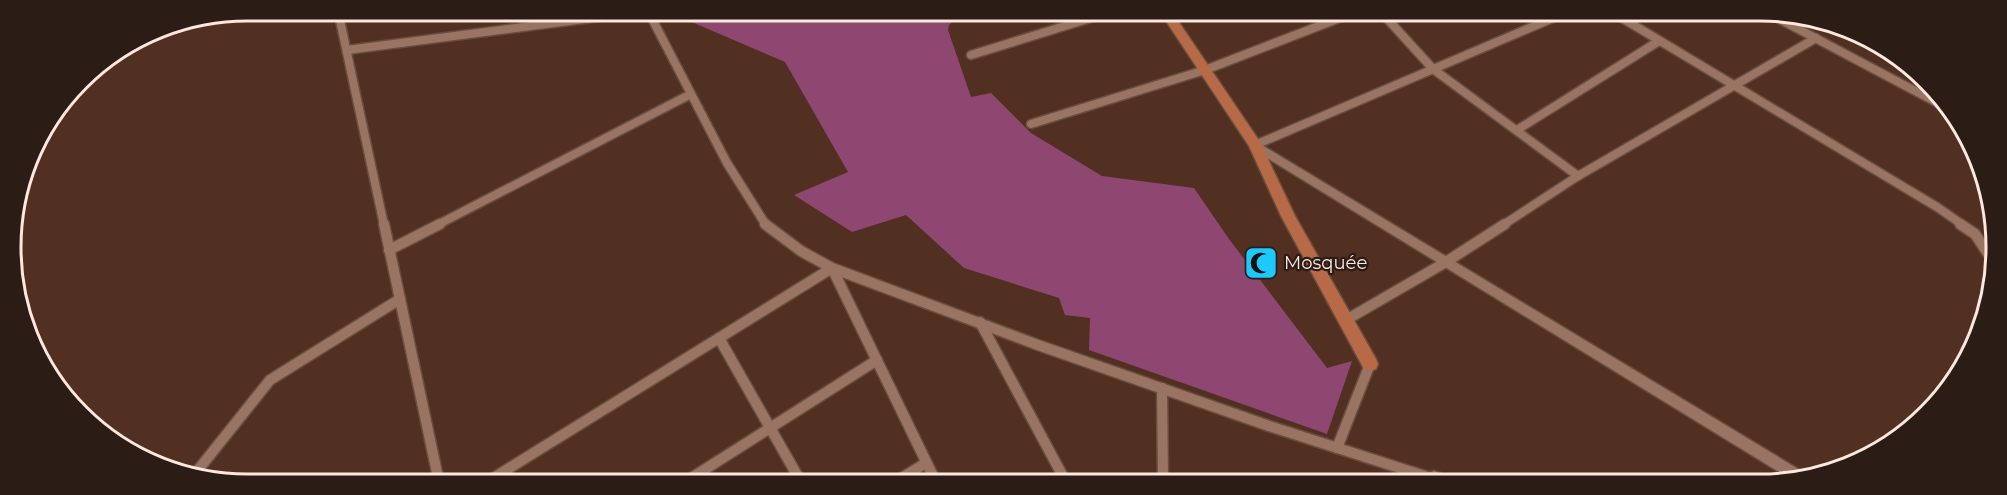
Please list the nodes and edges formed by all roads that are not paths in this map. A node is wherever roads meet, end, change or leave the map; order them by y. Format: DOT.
graph roads {
  1 [pos="340,21"];
  2 [pos="570,21"];
  3 [pos="652,21"];
  4 [pos="1081,21"];
  5 [pos="1172,21"];
  6 [pos="1332,21"];
  7 [pos="1389,21"];
  8 [pos="1546,21"];
  9 [pos="1627,21"];
  10 [pos="1787,23"];
  11 [pos="1816,38"];
  12 [pos="1659,41"];
  13 [pos="346,50"];
  14 [pos="971,55"];
  15 [pos="1433,69"];
  16 [pos="1206,70"];
  17 [pos="1734,87"];
  18 [pos="691,94"];
  19 [pos="1931,99"];
  20 [pos="1031,124"];
  21 [pos="1516,130"];
  22 [pos="1255,145"];
  23 [pos="1578,176"];
  24 [pos="389,250"];
  25 [pos="1986,250"];
  26 [pos="1446,262"];
  27 [pos="832,268"];
  28 [pos="400,299"];
  29 [pos="1346,320"];
  30 [pos="980,322"];
  31 [pos="719,338"];
  32 [pos="877,360"];
  33 [pos="1370,364"];
  34 [pos="1162,388"];
  35 [pos="770,428"];
  36 [pos="1337,448"];
  37 [pos="927,463"];
  38 [pos="199,469"];
  39 [pos="1791,472"];
  40 [pos="437,474"];
  41 [pos="500,474"];
  42 [pos="698,474"];
  43 [pos="796,474"];
  44 [pos="908,474"];
  45 [pos="932,474"];
  46 [pos="1062,474"];
  47 [pos="1162,474"];
  48 [pos="1409,474"];
  1 -- 13 [label="street"];
  2 -- 13 [label="street"];
  3 -- 18 [label="street"];
  4 -- 14 [label="street"];
  5 -- 16 [label="main road"];
  6 -- 16 [label="street"];
  7 -- 15 [label="street"];
  8 -- 15 [label="street"];
  9 -- 12 [label="street"];
  10 -- 11 [label="street"];
  11 -- 17 [label="street"];
  11 -- 19 [label="street"];
  12 -- 17 [label="street"];
  12 -- 21 [label="street"];
  13 -- 24 [label="street"];
  15 -- 21 [label="street"];
  15 -- 22 [label="street"];
  16 -- 20 [label="street"];
  16 -- 22 [label="main road"];
  17 -- 23 [label="street"];
  17 -- 25 [label="street"];
  18 -- 24 [label="street"];
  18 -- 27 [label="street"];
  21 -- 23 [label="street"];
  22 -- 26 [label="street"];
  22 -- 29 [label="main road"];
  23 -- 26 [label="street"];
  24 -- 28 [label="street"];
  26 -- 29 [label="street"];
  26 -- 39 [label="street"];
  27 -- 30 [label="street"];
  27 -- 31 [label="street"];
  27 -- 32 [label="street"];
  28 -- 38 [label="street"];
  28 -- 40 [label="street"];
  29 -- 33 [label="main road"];
  30 -- 34 [label="street"];
  30 -- 46 [label="street"];
  31 -- 35 [label="street"];
  31 -- 41 [label="street"];
  32 -- 35 [label="street"];
  32 -- 37 [label="street"];
  33 -- 36 [label="street"];
  34 -- 36 [label="street"];
  34 -- 47 [label="street"];
  35 -- 42 [label="street"];
  35 -- 43 [label="street"];
  36 -- 48 [label="street"];
  37 -- 44 [label="street"];
  37 -- 45 [label="street"];
}
